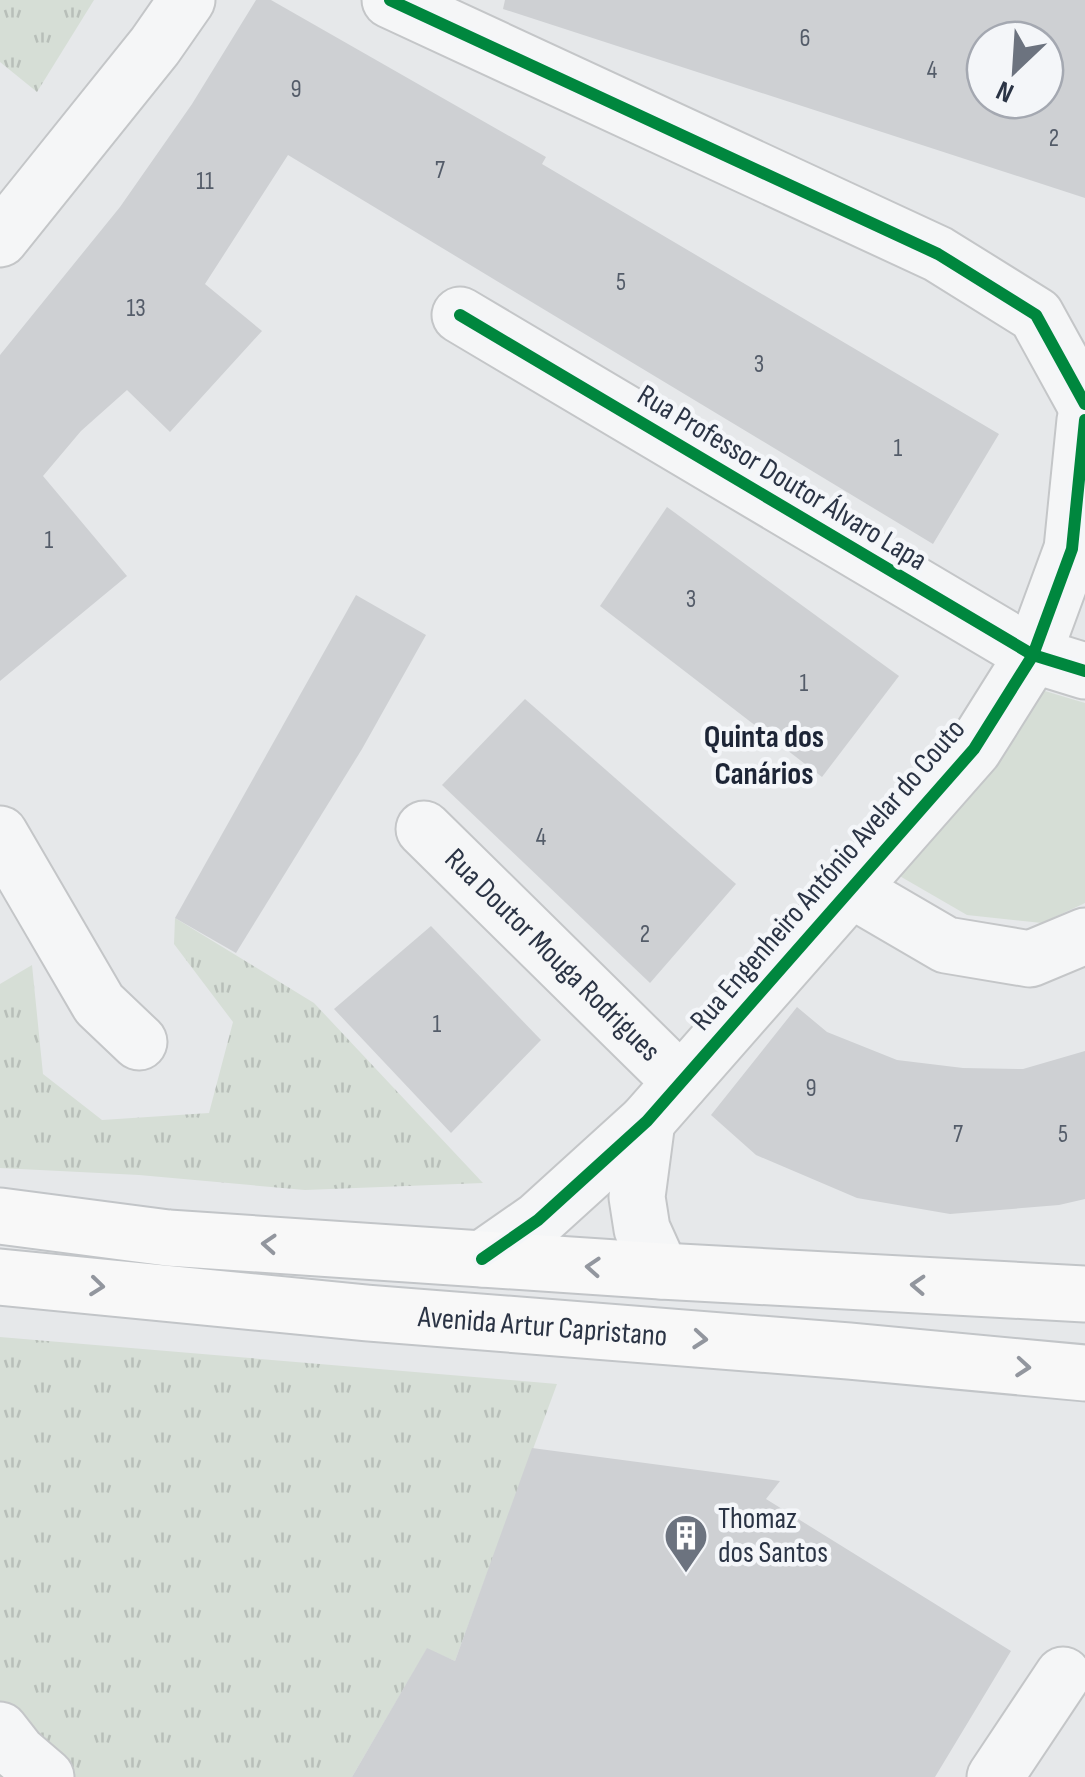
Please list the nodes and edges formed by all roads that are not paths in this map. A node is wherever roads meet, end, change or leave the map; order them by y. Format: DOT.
graph roads {
  1 [pos="187,0"];
  2 [pos="390,0"];
  3 [pos="0,238"];
  4 [pos="460,315"];
  5 [pos="1085,404"];
  6 [pos="1085,420"];
  7 [pos="1033,655"];
  8 [pos="1085,671"];
  9 [pos="424,828"];
  10 [pos="0,834"];
  11 [pos="850,889"];
  12 [pos="1085,936"];
  13 [pos="139,1042"];
  14 [pos="664,1101"];
  15 [pos="0,1216"];
  16 [pos="482,1258"];
  17 [pos="661,1272"];
  18 [pos="0,1277"];
  19 [pos="1085,1294"];
  20 [pos="1085,1373"];
  21 [pos="1063,1675"];
  22 [pos="0,1730"];
  23 [pos="46,1777"];
  24 [pos="995,1777"];
  1 -- 3 [label="street"];
  2 -- 5 [label="street"];
  4 -- 7 [label="street, Rua Professor Doutor Álvaro Lapa"];
  6 -- 7 [label="street, Rua Engenheiro António Avelar do Couto"];
  7 -- 8 [label="street, Rua Professor Doutor Álvaro Lapa"];
  7 -- 11 [label="street, Rua Engenheiro António Avelar do Couto"];
  9 -- 14 [label="street, Rua Doutor Mouga Rodrigues"];
  10 -- 13 [label="street"];
  11 -- 12 [label="street"];
  11 -- 14 [label="street, Rua Engenheiro António Avelar do Couto"];
  14 -- 16 [label="street, Rua Engenheiro António Avelar do Couto"];
  14 -- 17 [label="street"];
  16 -- 15 [label="main road, Avenida Artur Capristano, one-way"];
  17 -- 16 [label="main road, Avenida Artur Capristano, one-way"];
  19 -- 17 [label="main road, Avenida Artur Capristano, one-way"];
  18 -- 20 [label="main road, Avenida Artur Capristano, one-way"];
  21 -- 24 [label="street"];
  22 -- 23 [label="street"];
}
